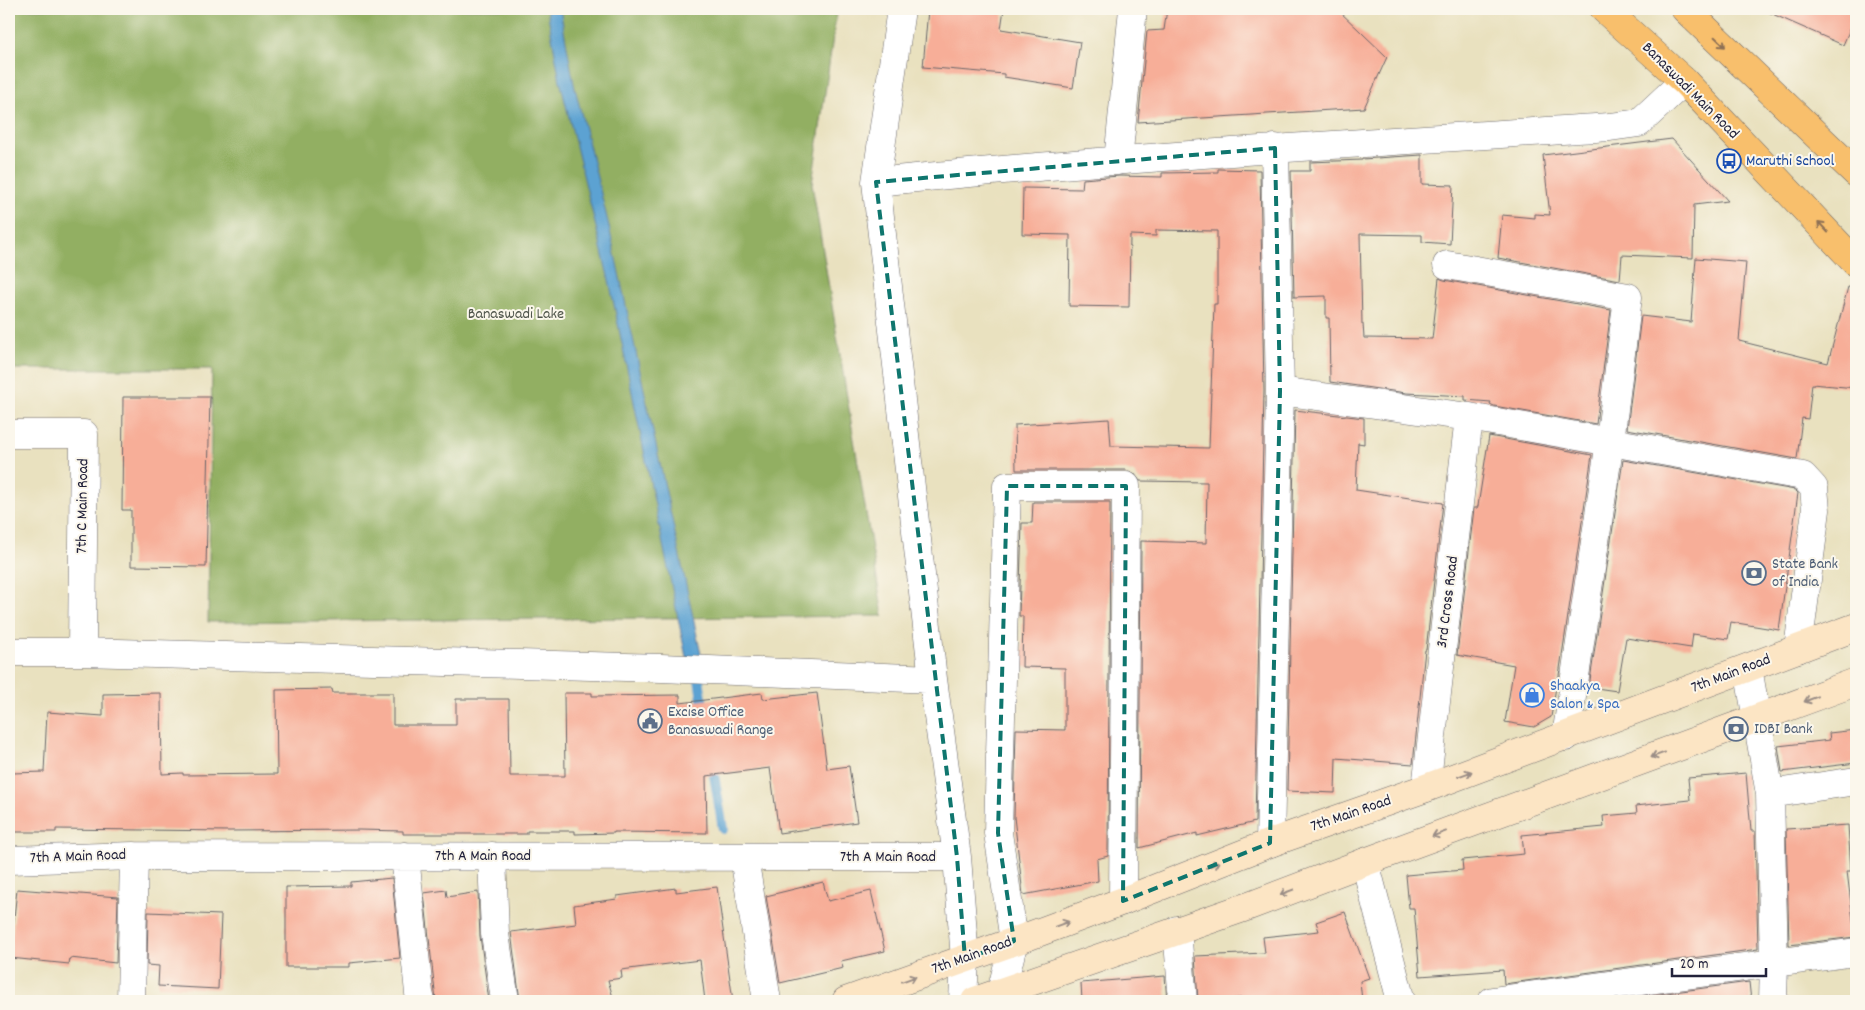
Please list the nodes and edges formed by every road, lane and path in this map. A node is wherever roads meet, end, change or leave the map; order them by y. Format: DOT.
graph roads {
  1 [pos="901,9"];
  2 [pos="1133,9"];
  3 [pos="1604,9"];
  4 [pos="1692,11"];
  5 [pos="1684,81"];
  6 [pos="1275,148"];
  7 [pos="1118,161"];
  8 [pos="1856,173"];
  9 [pos="876,182"];
  10 [pos="1856,262"];
  11 [pos="1447,265"];
  12 [pos="1280,391"];
  13 [pos="1469,417"];
  14 [pos="9,434"];
  15 [pos="1610,441"];
  16 [pos="1856,628"];
  17 [pos="1798,649"];
  18 [pos="9,652"];
  19 [pos="82,652"];
  20 [pos="1748,668"];
  21 [pos="933,679"];
  22 [pos="1856,682"];
  23 [pos="1756,720"];
  24 [pos="1566,736"];
  25 [pos="1856,782"];
  26 [pos="1426,788"];
  27 [pos="1770,794"];
  28 [pos="1270,843"];
  29 [pos="134,856"];
  30 [pos="405,856"];
  31 [pos="492,856"];
  32 [pos="744,857"];
  33 [pos="957,857"];
  34 [pos="9,860"];
  35 [pos="1364,862"];
  36 [pos="1123,901"];
  37 [pos="1177,930"];
  38 [pos="1014,941"];
  39 [pos="1856,952"];
  40 [pos="965,959"];
  41 [pos="1774,963"];
  42 [pos="1002,996"];
  43 [pos="506,1000"];
  44 [pos="130,1001"];
  45 [pos="421,1001"];
  46 [pos="767,1001"];
  47 [pos="846,1001"];
  48 [pos="963,1001"];
  49 [pos="974,1001"];
  50 [pos="1183,1001"];
  51 [pos="1401,1001"];
  52 [pos="1492,1001"];
  53 [pos="1773,1001"];
  1 -- 9 [label="street"];
  2 -- 7 [label="street"];
  3 -- 5 [label="main road, Banaswadi Main Road"];
  4 -- 8 [label="main road, one-way"];
  5 -- 6 [label="street"];
  10 -- 5 [label="main road, Banaswadi Main Road, one-way"];
  6 -- 7 [label="street"];
  6 -- 12 [label="street"];
  7 -- 9 [label="street"];
  9 -- 21 [label="street"];
  11 -- 15 [label="street"];
  12 -- 13 [label="street"];
  12 -- 28 [label="street"];
  13 -- 15 [label="street"];
  13 -- 26 [label="street, 3rd Cross Road"];
  14 -- 19 [label="street, 7th C Main Road"];
  15 -- 17 [label="street"];
  15 -- 24 [label="street"];
  16 -- 17 [label="main road, 7th Main Road"];
  17 -- 20 [label="main road, 7th Main Road"];
  18 -- 19 [label="street"];
  19 -- 21 [label="street"];
  20 -- 23 [label="street"];
  20 -- 24 [label="main road, 7th Main Road"];
  21 -- 33 [label="street"];
  22 -- 23 [label="main road, one-way"];
  23 -- 27 [label="street"];
  23 -- 35 [label="main road, one-way"];
  26 -- 24 [label="main road, 7th Main Road, one-way"];
  25 -- 27 [label="street"];
  26 -- 28 [label="main road, 7th Main Road"];
  27 -- 41 [label="street"];
  36 -- 28 [label="main road, 7th Main Road, one-way"];
  29 -- 30 [label="street, 7th A Main Road"];
  29 -- 34 [label="street, 7th A Main Road"];
  29 -- 44 [label="street"];
  30 -- 31 [label="street, 7th A Main Road"];
  30 -- 45 [label="street"];
  31 -- 32 [label="street, 7th A Main Road"];
  31 -- 43 [label="street"];
  32 -- 33 [label="street, 7th A Main Road"];
  32 -- 46 [label="street"];
  33 -- 40 [label="street"];
  35 -- 37 [label="main road, one-way"];
  35 -- 51 [label="street"];
  38 -- 36 [label="main road, 7th Main Road, one-way"];
  36 -- 38 [label="street"];
  37 -- 42 [label="main road"];
  37 -- 50 [label="street"];
  38 -- 40 [label="main road, 7th Main Road"];
  38 -- 42 [label="street"];
  39 -- 41 [label="street"];
  47 -- 40 [label="main road, 7th Main Road, one-way"];
  40 -- 48 [label="street"];
  41 -- 52 [label="street"];
  41 -- 53 [label="street"];
  42 -- 49 [label="main road"];
}
